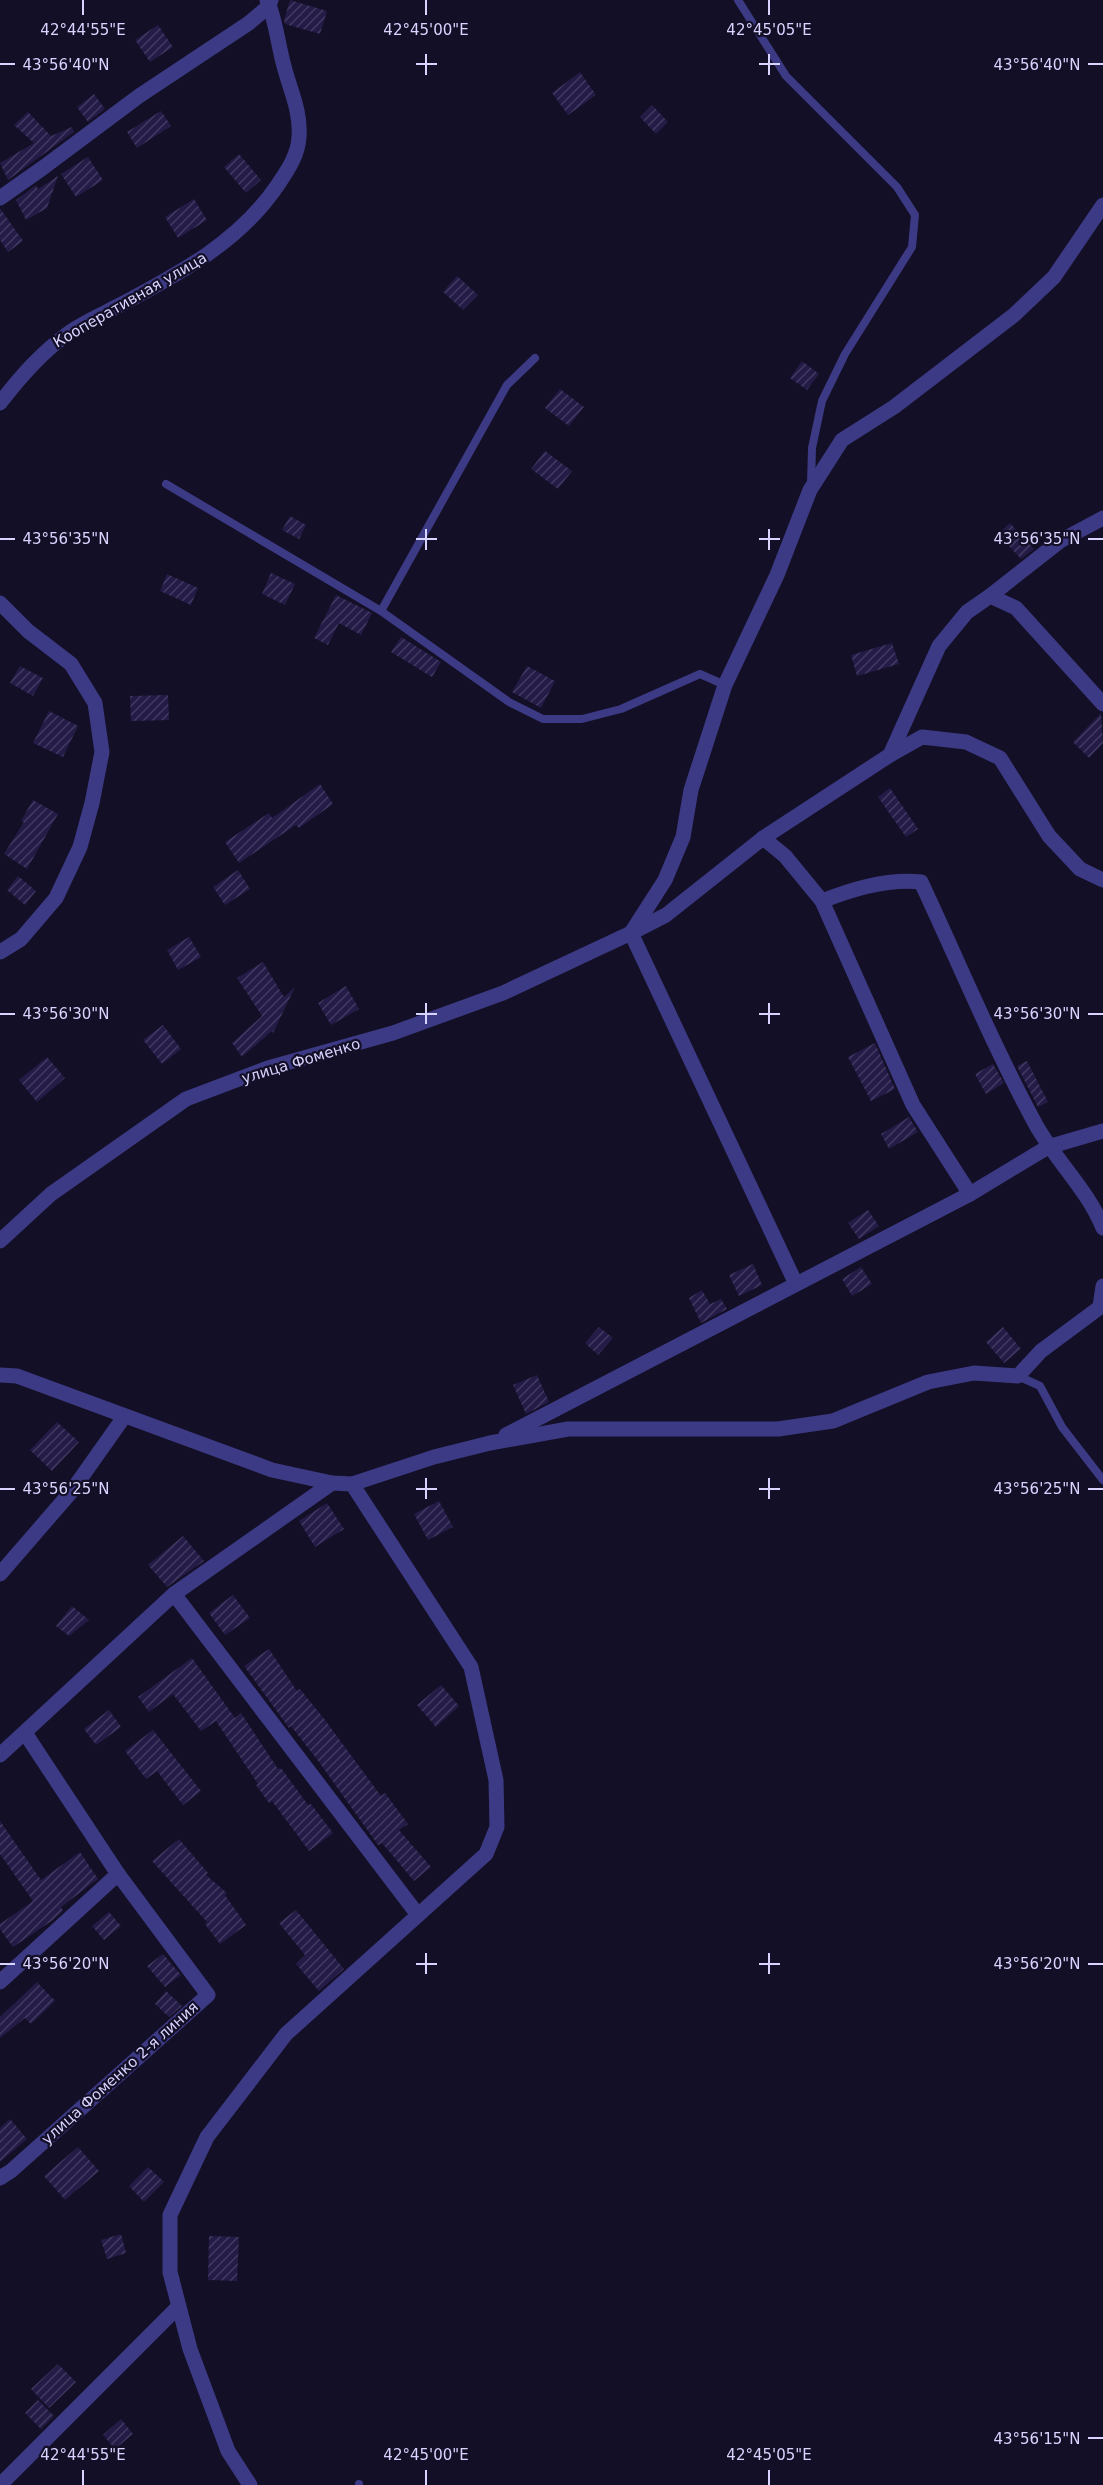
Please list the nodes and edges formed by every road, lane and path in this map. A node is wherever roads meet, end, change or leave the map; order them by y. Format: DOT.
graph roads {
  1 [pos="738,0"];
  2 [pos="269,2"];
  3 [pos="0,198"];
  4 [pos="1103,205"];
  5 [pos="535,357"];
  6 [pos="0,403"];
  7 [pos="166,484"];
  8 [pos="810,490"];
  9 [pos="1103,518"];
  10 [pos="990,596"];
  11 [pos="0,603"];
  12 [pos="381,611"];
  13 [pos="725,685"];
  14 [pos="1103,704"];
  15 [pos="890,755"];
  16 [pos="764,838"];
  17 [pos="1103,880"];
  18 [pos="822,901"];
  19 [pos="631,933"];
  20 [pos="0,952"];
  21 [pos="1103,1131"];
  22 [pos="1048,1146"];
  23 [pos="970,1194"];
  24 [pos="1103,1228"];
  25 [pos="0,1241"];
  26 [pos="796,1284"];
  27 [pos="1103,1286"];
  28 [pos="1102,1305"];
  29 [pos="0,1375"];
  30 [pos="1018,1376"];
  31 [pos="124,1417"];
  32 [pos="490,1443"];
  33 [pos="1103,1480"];
  34 [pos="332,1483"];
  35 [pos="352,1484"];
  36 [pos="0,1574"];
  37 [pos="174,1594"];
  38 [pos="25,1733"];
  39 [pos="0,1755"];
  40 [pos="118,1874"];
  41 [pos="418,1915"];
  42 [pos="0,1982"];
  43 [pos="0,2178"];
  44 [pos="178,2307"];
  45 [pos="0,2485"];
  46 [pos="250,2485"];
  1 -- 8 [label="lane"];
  2 -- 3 [label="street"];
  2 -- 6 [label="street, Кооперативная улица"];
  4 -- 8 [label="street"];
  5 -- 12 [label="lane"];
  7 -- 12 [label="lane"];
  8 -- 13 [label="street"];
  9 -- 10 [label="street"];
  10 -- 14 [label="street"];
  10 -- 15 [label="street"];
  11 -- 20 [label="street"];
  12 -- 13 [label="lane"];
  13 -- 19 [label="street"];
  15 -- 16 [label="street, улица Фоменко"];
  15 -- 17 [label="street, улица Фоменко"];
  16 -- 18 [label="street"];
  16 -- 19 [label="street, улица Фоменко"];
  18 -- 22 [label="street"];
  18 -- 23 [label="street"];
  19 -- 25 [label="street, улица Фоменко"];
  19 -- 26 [label="street"];
  21 -- 22 [label="street"];
  22 -- 23 [label="street"];
  22 -- 24 [label="street"];
  23 -- 26 [label="street"];
  26 -- 32 [label="street"];
  27 -- 28 [label="street"];
  28 -- 30 [label="street"];
  29 -- 31 [label="street"];
  30 -- 32 [label="street"];
  30 -- 33 [label="lane"];
  31 -- 34 [label="street"];
  31 -- 36 [label="street"];
  32 -- 35 [label="street"];
  34 -- 35 [label="street"];
  34 -- 37 [label="street"];
  35 -- 41 [label="street"];
  37 -- 38 [label="street"];
  37 -- 41 [label="street"];
  38 -- 39 [label="street"];
  38 -- 40 [label="street"];
  40 -- 42 [label="street"];
  40 -- 43 [label="street, улица Фоменко 2-я линия"];
  41 -- 44 [label="street"];
  44 -- 45 [label="street"];
  44 -- 46 [label="street"];
}
